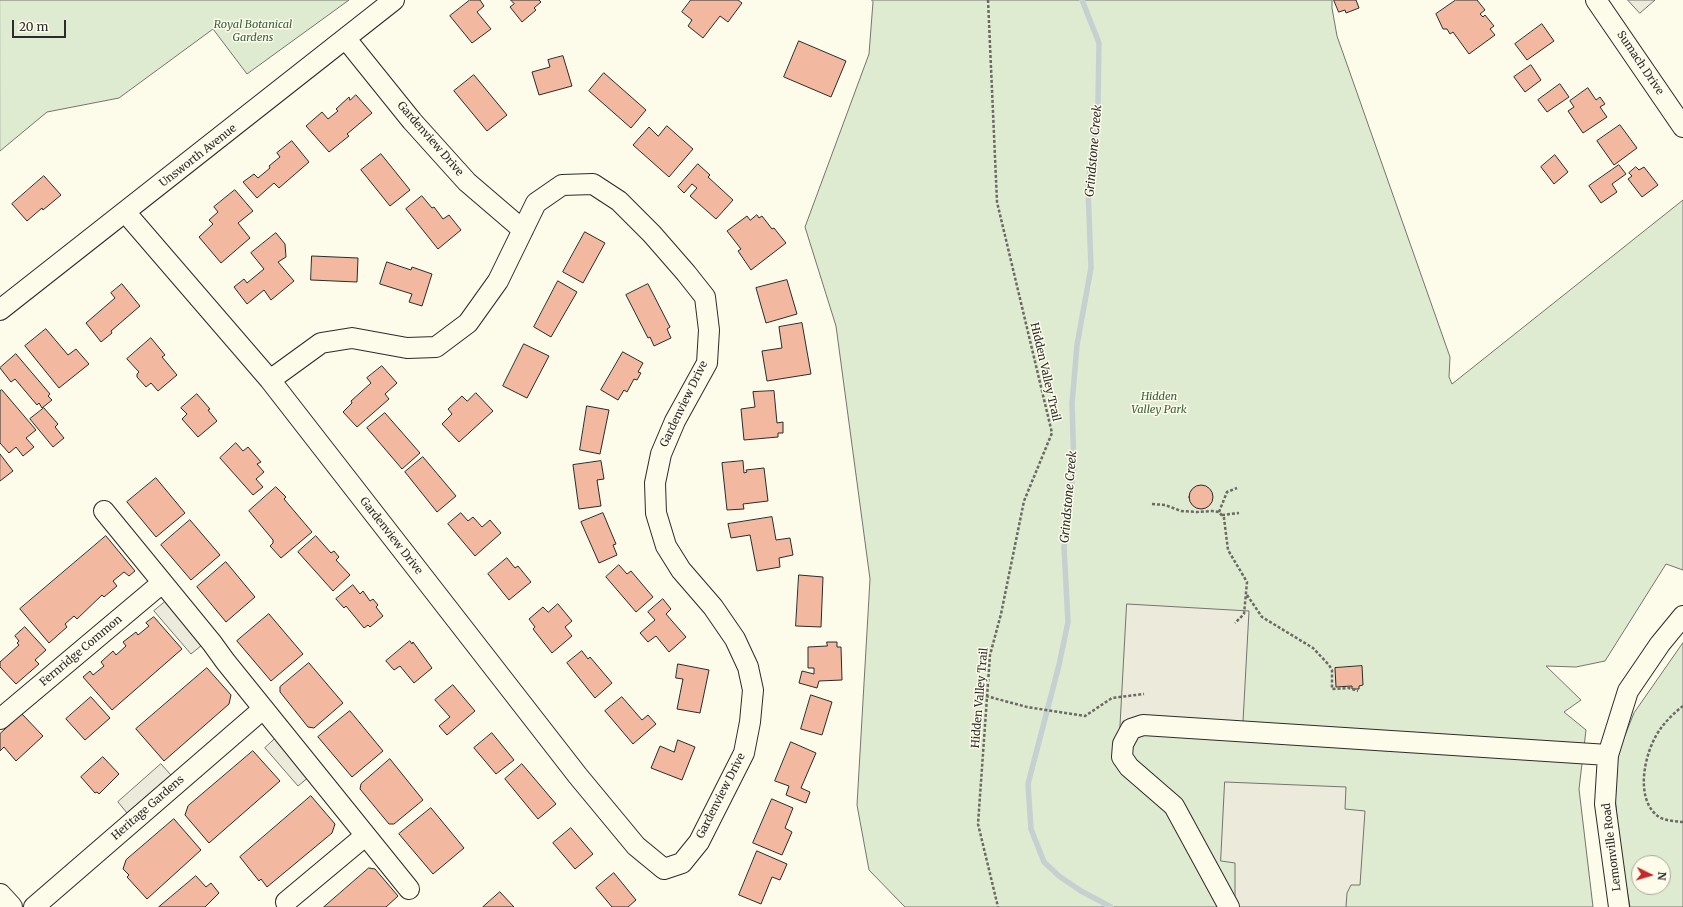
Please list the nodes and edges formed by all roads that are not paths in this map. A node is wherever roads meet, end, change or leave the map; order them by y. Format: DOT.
graph roads {
  1 [pos="394,0"];
  2 [pos="1596,0"];
  3 [pos="346,39"];
  4 [pos="1683,126"];
  5 [pos="126,213"];
  6 [pos="523,230"];
  7 [pos="0,310"];
  8 [pos="270,380"];
  9 [pos="104,511"];
  10 [pos="162,583"];
  11 [pos="1683,616"];
  12 [pos="263,709"];
  13 [pos="0,719"];
  14 [pos="1608,755"];
  15 [pos="366,836"];
  16 [pos="409,889"];
  17 [pos="0,895"];
  18 [pos="286,902"];
  19 [pos="11,907"];
  20 [pos="34,907"];
  21 [pos="1229,907"];
  22 [pos="1619,907"];
  1 -- 3 [label="street, Unsworth Avenue"];
  2 -- 4 [label="street, Sumach Drive"];
  3 -- 5 [label="street, Unsworth Avenue"];
  3 -- 6 [label="street, Gardenview Drive"];
  5 -- 7 [label="street, Unsworth Avenue"];
  5 -- 8 [label="street, Gardenview Drive"];
  6 -- 8 [label="street, Gardenview Drive"];
  6 -- 8 [label="street, Gardenview Drive"];
  9 -- 10 [label="street"];
  10 -- 12 [label="street"];
  10 -- 13 [label="street, Fernridge Common"];
  11 -- 14 [label="street, Lemonville Road"];
  12 -- 15 [label="street"];
  12 -- 20 [label="street, Heritage Gardens"];
  14 -- 21 [label="street"];
  14 -- 22 [label="street, Lemonville Road"];
  15 -- 16 [label="street"];
  15 -- 18 [label="street"];
  17 -- 19 [label="main road"];
}
